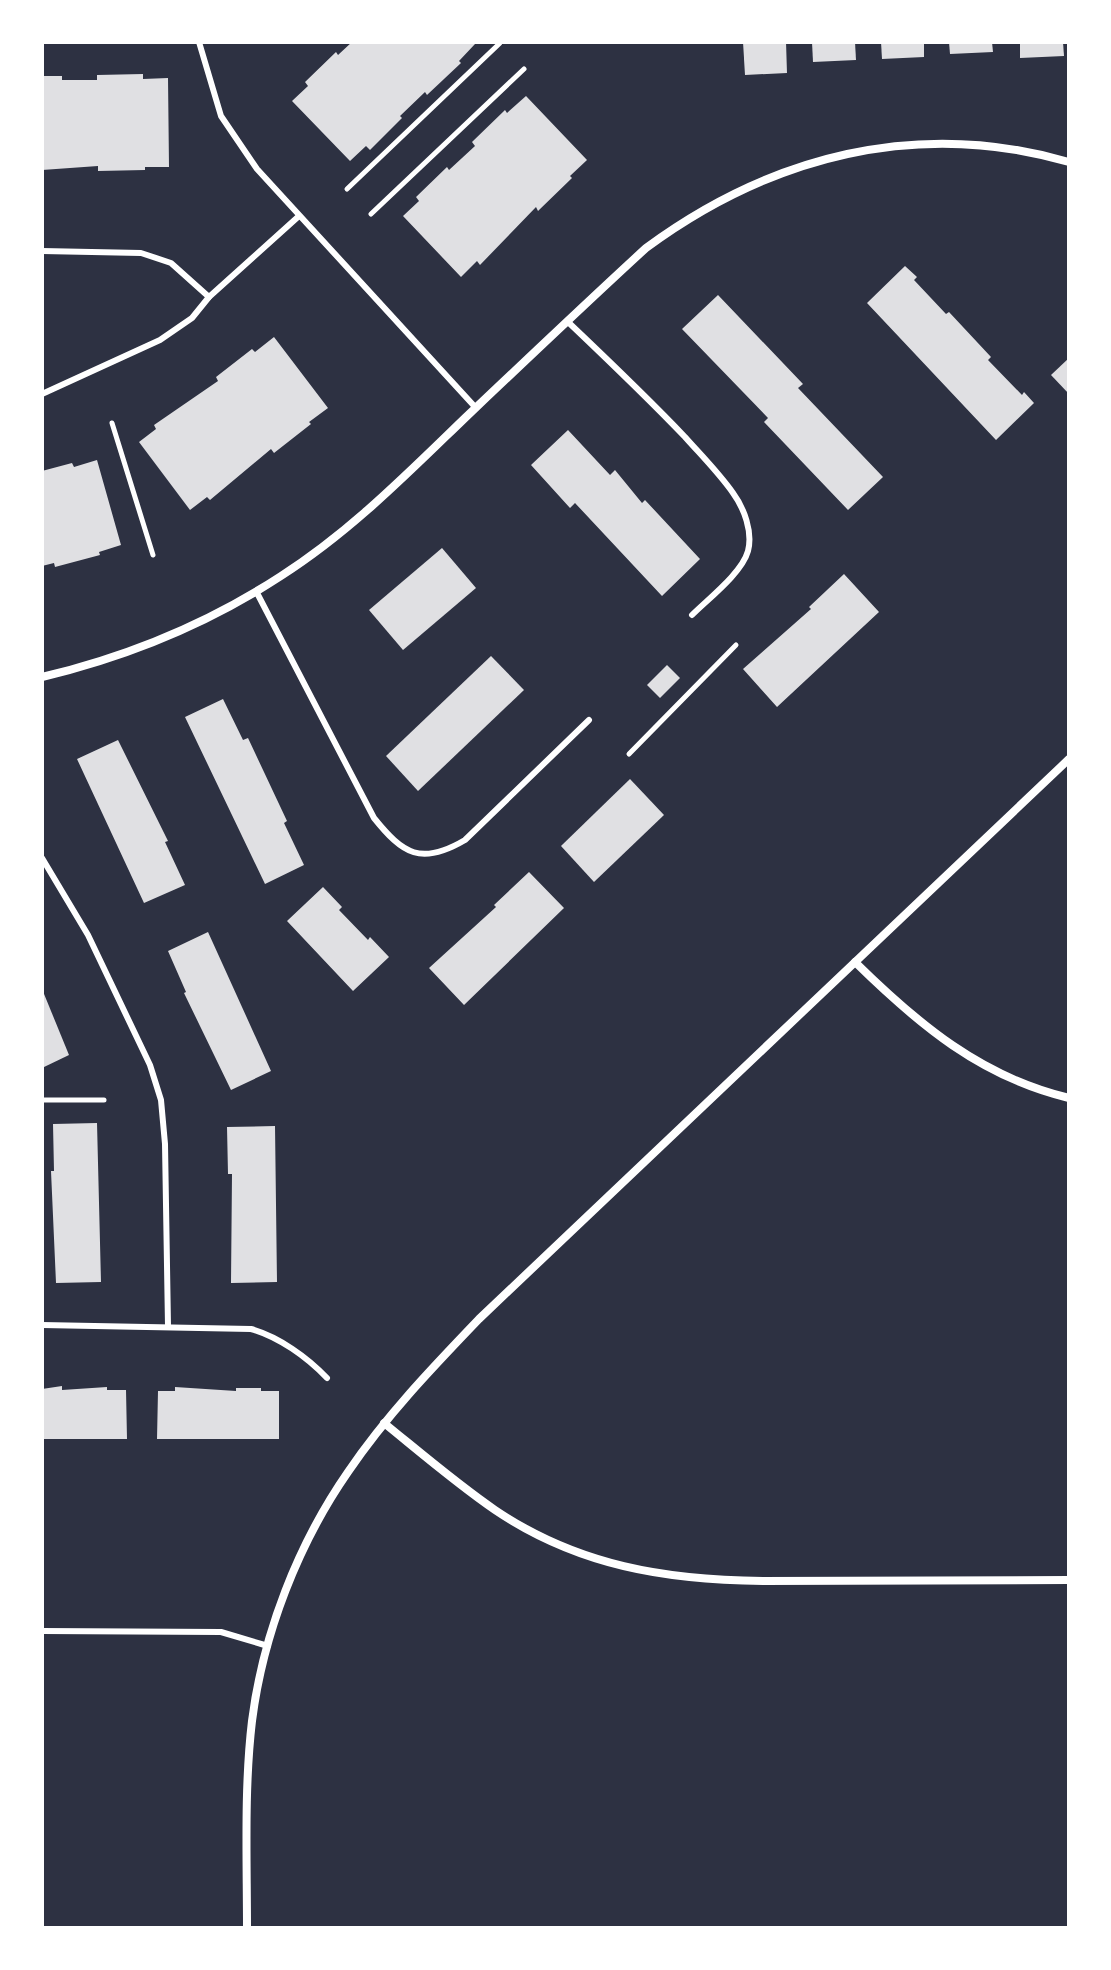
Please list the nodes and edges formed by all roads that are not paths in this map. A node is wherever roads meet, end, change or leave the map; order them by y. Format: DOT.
graph roads {
  1 [pos="199,42"];
  2 [pos="1069,162"];
  3 [pos="299,216"];
  4 [pos="42,251"];
  5 [pos="209,297"];
  6 [pos="567,321"];
  7 [pos="42,394"];
  8 [pos="476,408"];
  9 [pos="256,591"];
  10 [pos="692,615"];
  11 [pos="42,677"];
  12 [pos="589,720"];
  13 [pos="1069,759"];
  14 [pos="42,858"];
  15 [pos="855,962"];
  16 [pos="1069,1098"];
  17 [pos="42,1325"];
  18 [pos="168,1326"];
  19 [pos="327,1378"];
  20 [pos="384,1423"];
  21 [pos="1069,1580"];
  22 [pos="42,1631"];
  23 [pos="268,1646"];
  24 [pos="247,1928"];
  1 -- 3 [label="lane"];
  2 -- 6 [label="street"];
  3 -- 5 [label="lane"];
  3 -- 8 [label="lane"];
  4 -- 5 [label="lane"];
  5 -- 7 [label="lane"];
  6 -- 8 [label="street"];
  6 -- 10 [label="lane"];
  8 -- 9 [label="street"];
  9 -- 11 [label="street"];
  9 -- 12 [label="lane"];
  13 -- 15 [label="street"];
  14 -- 18 [label="lane"];
  15 -- 16 [label="street"];
  15 -- 20 [label="street"];
  17 -- 18 [label="lane"];
  18 -- 19 [label="lane"];
  20 -- 21 [label="street"];
  20 -- 23 [label="street"];
  22 -- 23 [label="lane"];
  23 -- 24 [label="street"];
}
